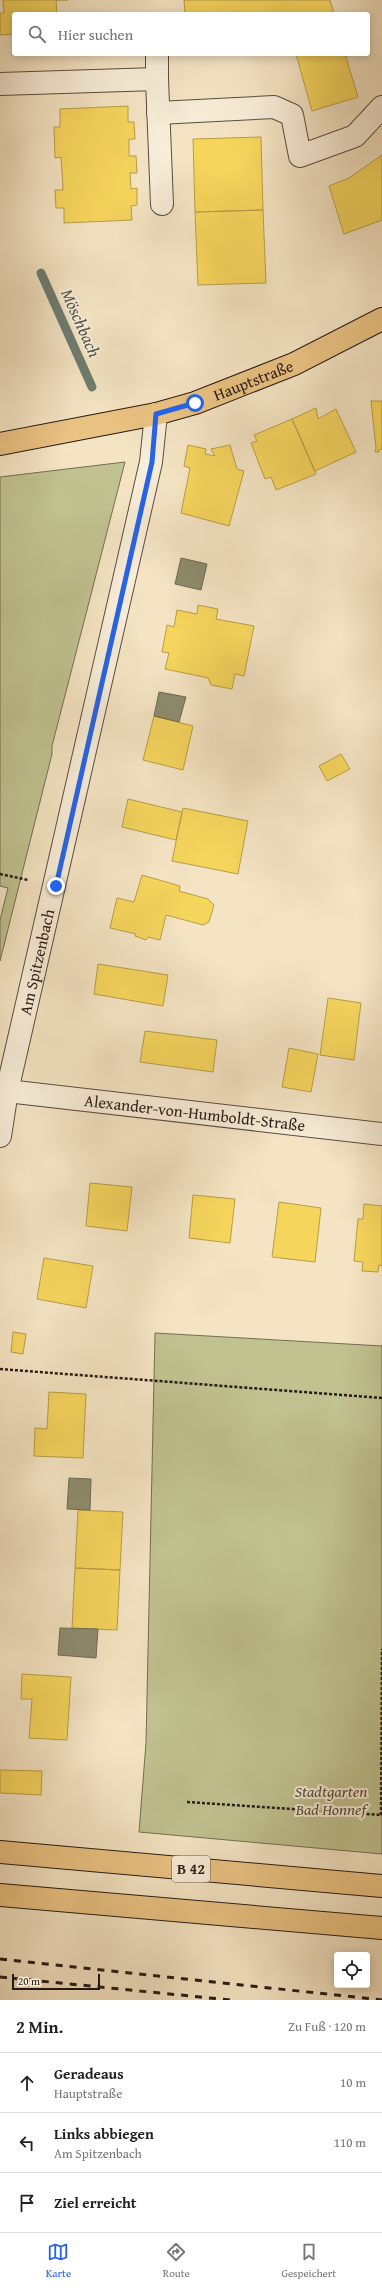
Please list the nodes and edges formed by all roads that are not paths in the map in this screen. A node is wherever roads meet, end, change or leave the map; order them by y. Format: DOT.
graph roads {
  1 [pos="157,56"];
  2 [pos="157,79"];
  3 [pos="0,84"];
  4 [pos="382,107"];
  5 [pos="158,113"];
  6 [pos="162,204"];
  7 [pos="381,322"];
  8 [pos="156,414"];
  9 [pos="0,444"];
  10 [pos="7,1091"];
  11 [pos="382,1134"];
  12 [pos="0,1136"];
  13 [pos="0,1852"];
  14 [pos="382,1886"];
  15 [pos="0,1895"];
  16 [pos="382,1928"];
  1 -- 2 [label="street"];
  2 -- 3 [label="street"];
  2 -- 5 [label="street"];
  4 -- 5 [label="street"];
  5 -- 6 [label="street"];
  7 -- 8 [label="main road, Hauptstraße"];
  8 -- 9 [label="main road, Hauptstraße"];
  8 -- 10 [label="street, Am Spitzenbach"];
  10 -- 11 [label="street, Alexander-von-Humboldt-Straße"];
  10 -- 12 [label="street, Am Spitzenbach"];
  13 -- 14 [label="main road, B 42"];
  15 -- 16 [label="main road"];
}
